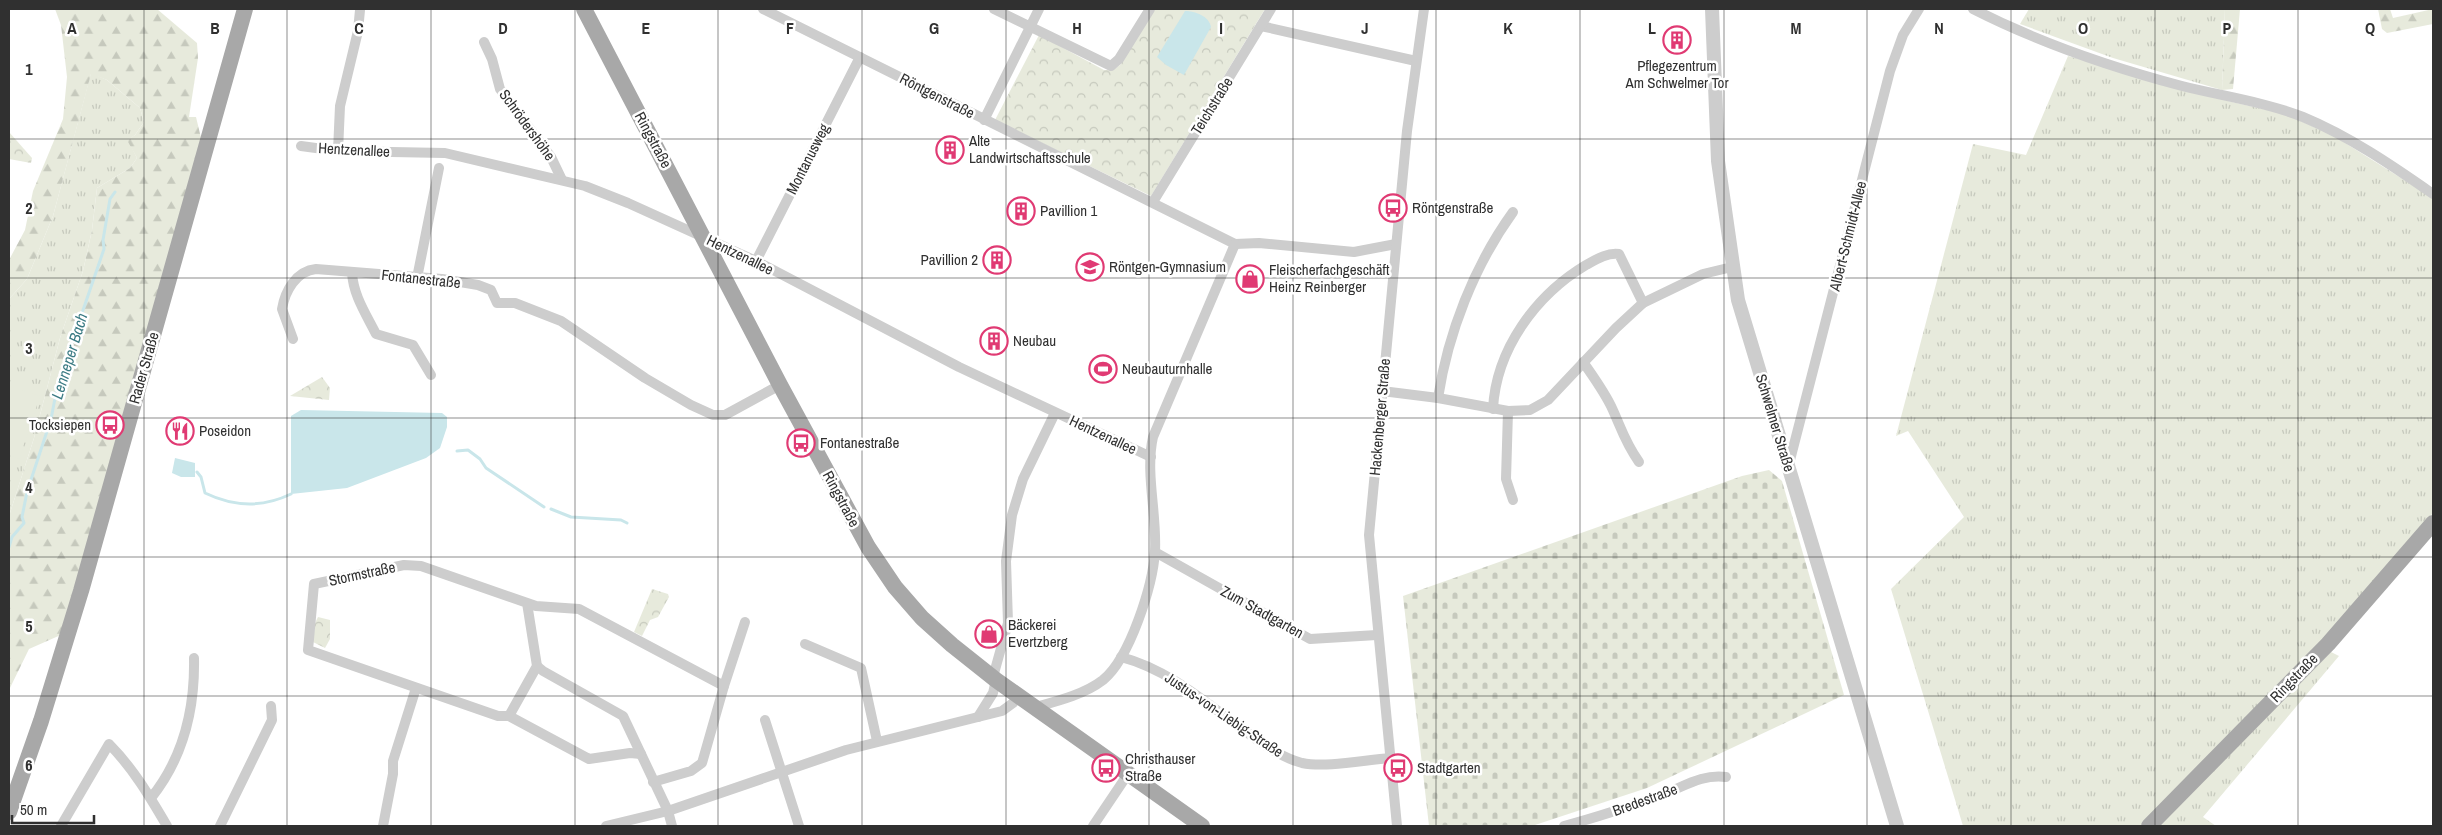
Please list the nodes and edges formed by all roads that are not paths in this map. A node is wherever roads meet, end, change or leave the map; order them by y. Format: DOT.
graph roads {
  1 [pos="246,9"];
  2 [pos="584,9"];
  3 [pos="763,9"];
  4 [pos="994,9"];
  5 [pos="1038,9"];
  6 [pos="1150,9"];
  7 [pos="1271,9"];
  8 [pos="1424,9"];
  9 [pos="1712,9"];
  10 [pos="1919,9"];
  11 [pos="1973,9"];
  12 [pos="360,10"];
  13 [pos="1030,26"];
  14 [pos="1261,26"];
  15 [pos="484,42"];
  16 [pos="860,57"];
  17 [pos="1416,60"];
  18 [pos="984,120"];
  19 [pos="301,146"];
  20 [pos="338,151"];
  21 [pos="439,168"];
  22 [pos="562,180"];
  23 [pos="2433,194"];
  24 [pos="1153,202"];
  25 [pos="1513,212"];
  26 [pos="704,238"];
  27 [pos="1235,244"];
  28 [pos="1396,244"];
  29 [pos="756,261"];
  30 [pos="1732,268"];
  31 [pos="352,272"];
  32 [pos="417,278"];
  33 [pos="1644,303"];
  34 [pos="293,339"];
  35 [pos="1583,362"];
  36 [pos="431,375"];
  37 [pos="780,385"];
  38 [pos="1382,392"];
  39 [pos="1438,398"];
  40 [pos="1493,408"];
  41 [pos="1508,411"];
  42 [pos="1055,413"];
  43 [pos="1151,457"];
  44 [pos="1638,462"];
  45 [pos="1788,467"];
  46 [pos="1513,500"];
  47 [pos="2433,523"];
  48 [pos="1155,552"];
  49 [pos="527,603"];
  50 [pos="745,622"];
  51 [pos="1377,635"];
  52 [pos="805,644"];
  53 [pos="1121,657"];
  54 [pos="194,658"];
  55 [pos="537,666"];
  56 [pos="995,679"];
  57 [pos="724,686"];
  58 [pos="416,688"];
  59 [pos="1020,696"];
  60 [pos="271,706"];
  61 [pos="1036,707"];
  62 [pos="509,716"];
  63 [pos="978,717"];
  64 [pos="765,720"];
  65 [pos="877,741"];
  66 [pos="641,754"];
  67 [pos="1390,758"];
  68 [pos="783,771"];
  69 [pos="1128,774"];
  70 [pos="1726,777"];
  71 [pos="653,782"];
  72 [pos="151,798"];
  73 [pos="668,811"];
  74 [pos="9,812"];
  75 [pos="61,826"];
  76 [pos="167,826"];
  77 [pos="220,826"];
  78 [pos="383,826"];
  79 [pos="606,826"];
  80 [pos="672,826"];
  81 [pos="799,826"];
  82 [pos="1093,826"];
  83 [pos="1202,826"];
  84 [pos="1397,826"];
  85 [pos="1564,826"];
  86 [pos="1897,826"];
  87 [pos="2149,826"];
  1 -- 74 [label="main road, Rader Straße"];
  2 -- 26 [label="main road, Ringstraße"];
  3 -- 16 [label="street, Röntgenstraße"];
  4 -- 13 [label="street"];
  5 -- 13 [label="street"];
  6 -- 13 [label="street"];
  7 -- 14 [label="street, Teichstraße"];
  8 -- 17 [label="street, Hackenberger Straße"];
  9 -- 30 [label="street, Schwelmer Straße"];
  10 -- 45 [label="street, Albert-Schmidt-Allee"];
  11 -- 23 [label="street"];
  12 -- 20 [label="street"];
  13 -- 18 [label="street"];
  14 -- 17 [label="street"];
  14 -- 24 [label="street, Teichstraße"];
  15 -- 22 [label="street, Schrödershöhe"];
  16 -- 18 [label="street, Röntgenstraße"];
  16 -- 29 [label="street, Montanusweg"];
  17 -- 28 [label="street, Hackenberger Straße"];
  18 -- 24 [label="street, Röntgenstraße"];
  19 -- 20 [label="street, Hentzenallee"];
  20 -- 22 [label="street, Hentzenallee"];
  21 -- 32 [label="street"];
  22 -- 26 [label="street, Hentzenallee"];
  24 -- 27 [label="street, Röntgenstraße"];
  25 -- 39 [label="street"];
  26 -- 29 [label="street, Hentzenallee"];
  26 -- 37 [label="main road, Ringstraße"];
  27 -- 28 [label="street, Röntgenstraße"];
  27 -- 43 [label="street"];
  28 -- 38 [label="street, Hackenberger Straße"];
  29 -- 42 [label="street, Hentzenallee"];
  30 -- 33 [label="street"];
  30 -- 45 [label="street, Schwelmer Straße"];
  31 -- 32 [label="street, Fontanestraße"];
  31 -- 34 [label="street, Fontanestraße"];
  31 -- 36 [label="street"];
  32 -- 37 [label="street, Fontanestraße"];
  33 -- 35 [label="street"];
  33 -- 40 [label="street"];
  35 -- 41 [label="street"];
  35 -- 44 [label="street"];
  37 -- 56 [label="main road, Ringstraße"];
  38 -- 39 [label="street"];
  38 -- 51 [label="street, Hackenberger Straße"];
  39 -- 40 [label="street"];
  40 -- 41 [label="street"];
  41 -- 46 [label="street"];
  42 -- 43 [label="street, Hentzenallee"];
  42 -- 56 [label="street"];
  43 -- 48 [label="street"];
  45 -- 86 [label="street, Schwelmer Straße"];
  47 -- 87 [label="main road, Ringstraße"];
  48 -- 51 [label="street, Zum Stadtgarten"];
  48 -- 53 [label="street"];
  49 -- 55 [label="street"];
  49 -- 57 [label="street"];
  49 -- 58 [label="street, Stormstraße"];
  50 -- 57 [label="street"];
  51 -- 67 [label="street, Hackenberger Straße"];
  52 -- 65 [label="street"];
  53 -- 61 [label="street"];
  53 -- 67 [label="street, Justus-von-Liebig-Straße"];
  54 -- 72 [label="street"];
  55 -- 62 [label="street"];
  55 -- 66 [label="street"];
  56 -- 59 [label="main road, Ringstraße"];
  56 -- 63 [label="street"];
  57 -- 71 [label="street"];
  58 -- 62 [label="street, Stormstraße"];
  58 -- 78 [label="street"];
  59 -- 61 [label="main road, Ringstraße"];
  59 -- 63 [label="street"];
  60 -- 77 [label="street"];
  61 -- 69 [label="main road, Ringstraße"];
  62 -- 66 [label="street, Stormstraße"];
  63 -- 65 [label="street"];
  64 -- 68 [label="street"];
  65 -- 68 [label="street"];
  66 -- 71 [label="street"];
  67 -- 84 [label="street, Hackenberger Straße"];
  68 -- 73 [label="street"];
  68 -- 81 [label="street"];
  69 -- 82 [label="street"];
  69 -- 83 [label="main road, Ringstraße"];
  70 -- 85 [label="street, Bredestraße"];
  71 -- 73 [label="street"];
  72 -- 75 [label="street"];
  72 -- 76 [label="street"];
  73 -- 79 [label="street"];
  73 -- 80 [label="street"];
}
